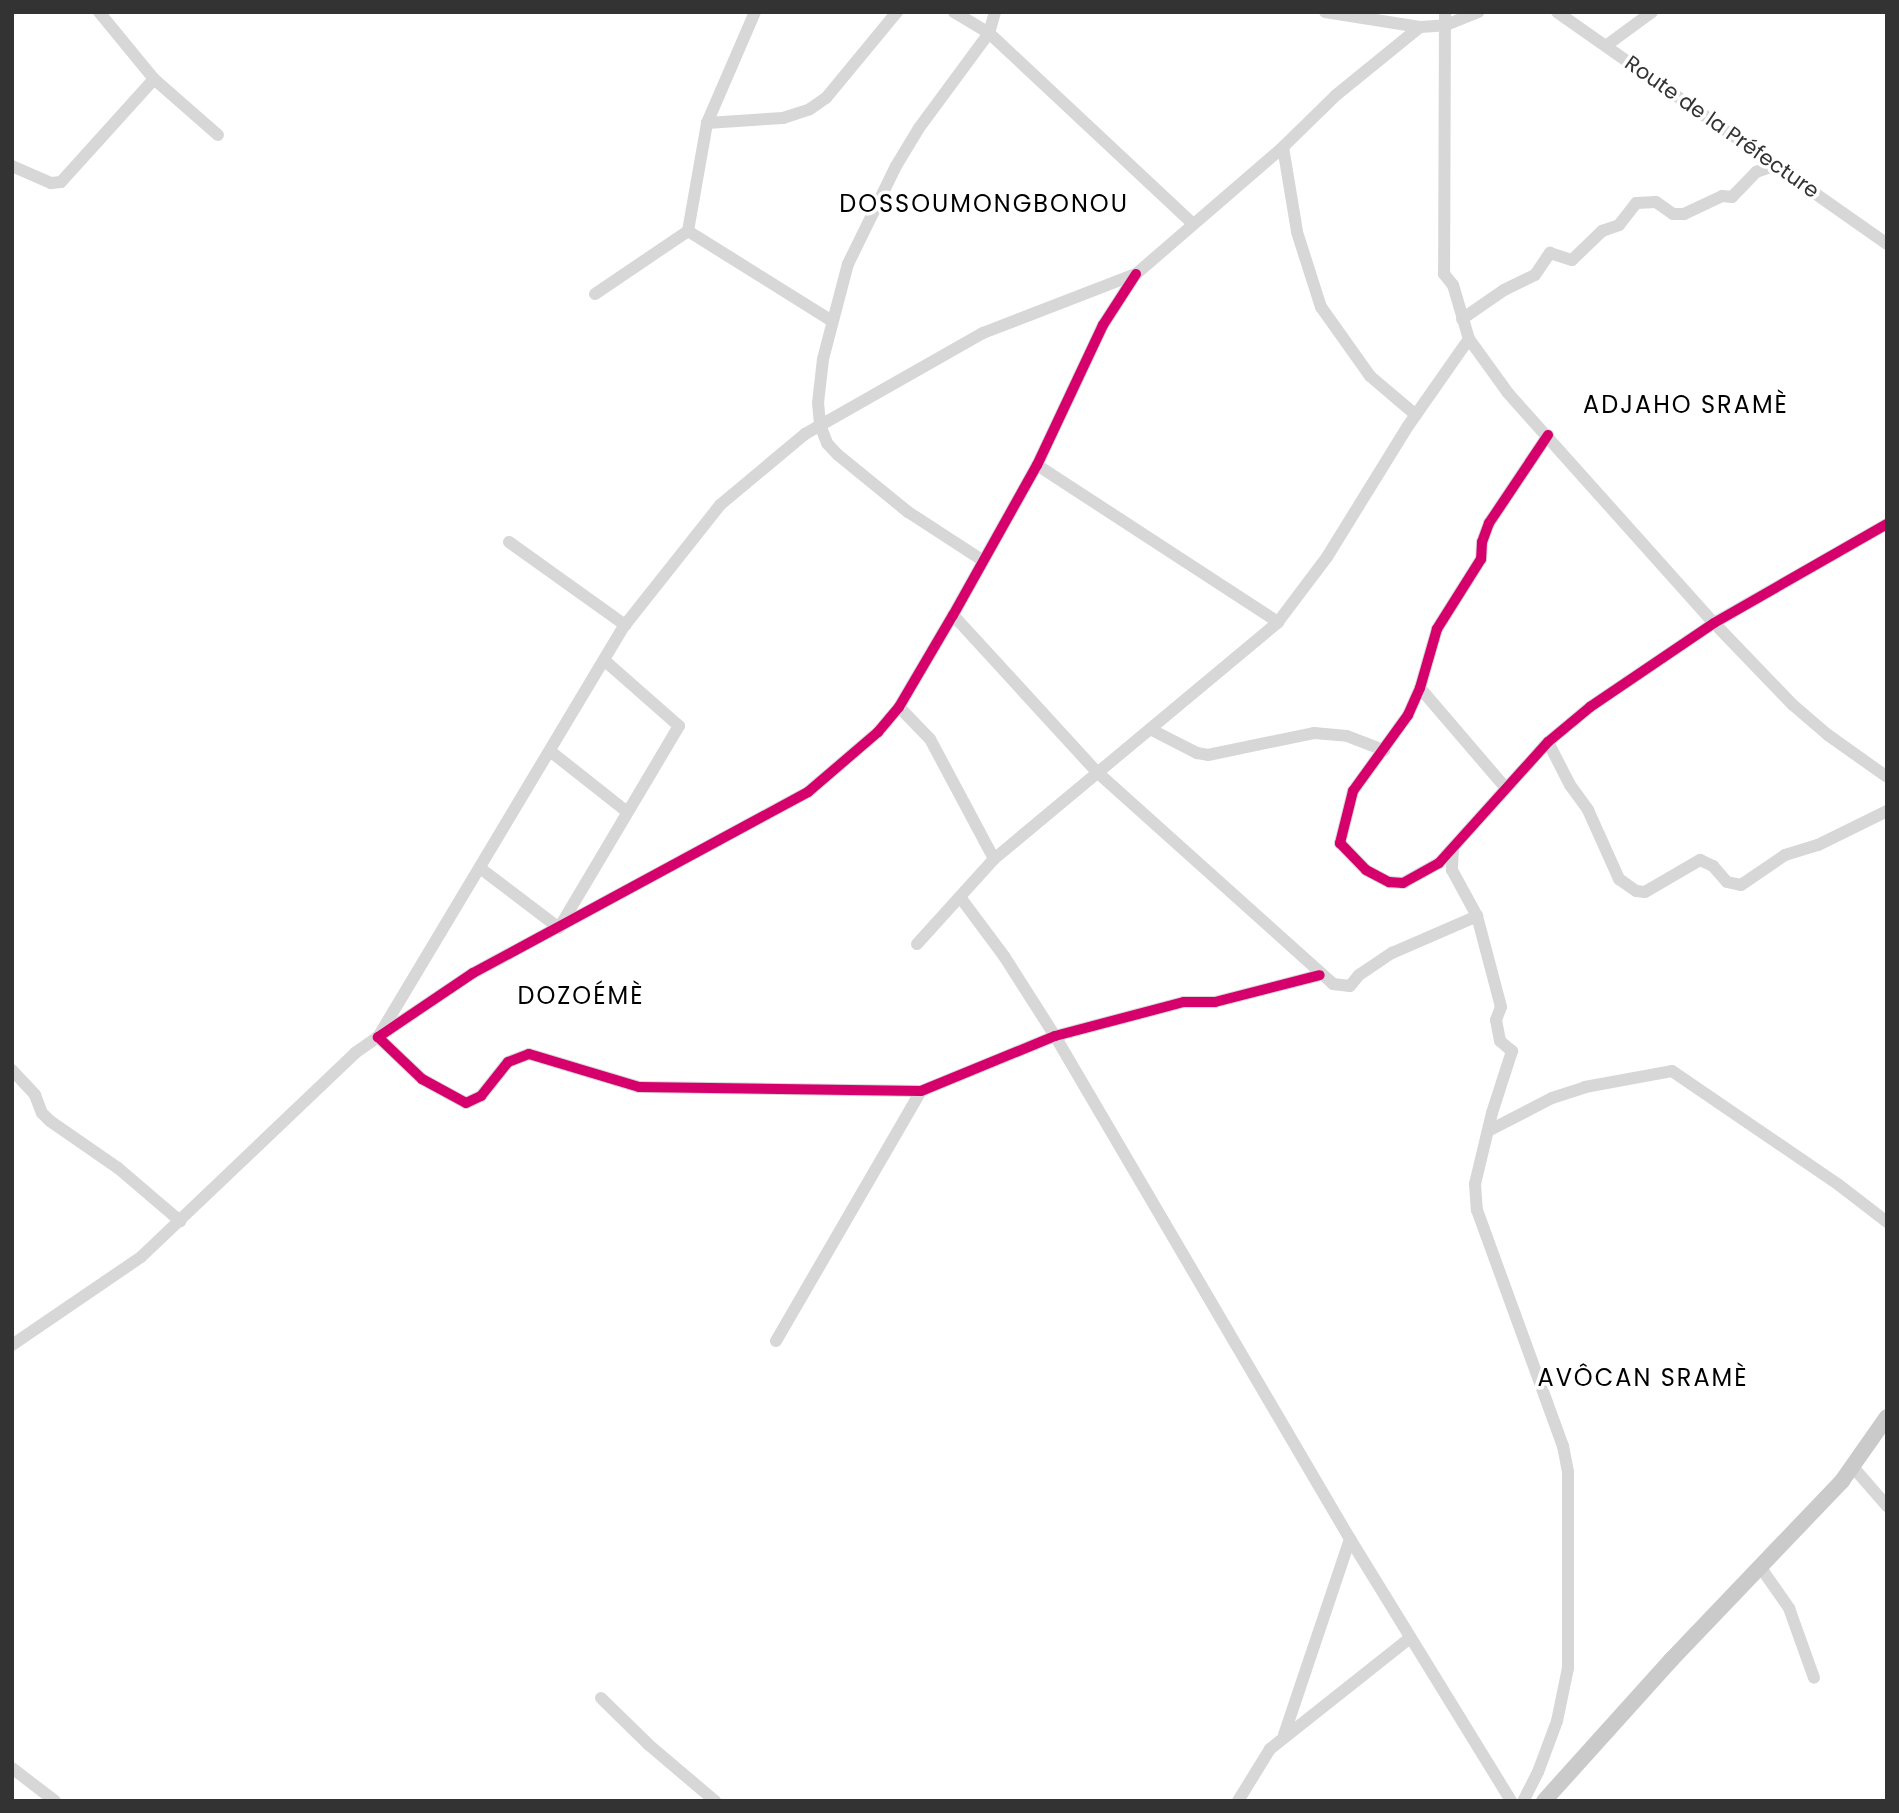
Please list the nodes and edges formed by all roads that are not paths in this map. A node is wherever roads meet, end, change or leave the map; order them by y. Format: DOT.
graph roads {
  1 [pos="99,12"];
  2 [pos="755,12"];
  3 [pos="897,12"];
  4 [pos="954,12"];
  5 [pos="995,12"];
  6 [pos="1325,12"];
  7 [pos="1479,12"];
  8 [pos="1557,12"];
  9 [pos="1652,12"];
  10 [pos="1445,18"];
  11 [pos="1420,27"];
  12 [pos="989,33"];
  13 [pos="1606,45"];
  14 [pos="154,79"];
  15 [pos="707,122"];
  16 [pos="218,135"];
  17 [pos="1283,147"];
  18 [pos="1776,165"];
  19 [pos="12,166"];
  20 [pos="1193,224"];
  21 [pos="688,231"];
  22 [pos="1887,244"];
  23 [pos="1136,274"];
  24 [pos="595,294"];
  25 [pos="1462,319"];
  26 [pos="832,321"];
  27 [pos="1469,339"];
  28 [pos="1416,415"];
  29 [pos="820,425"];
  30 [pos="1548,435"];
  31 [pos="1037,465"];
  32 [pos="1887,524"];
  33 [pos="509,542"];
  34 [pos="982,560"];
  35 [pos="953,615"];
  36 [pos="1278,622"];
  37 [pos="1714,623"];
  38 [pos="625,625"];
  39 [pos="605,661"];
  40 [pos="1420,688"];
  41 [pos="899,707"];
  42 [pos="1150,729"];
  43 [pos="1548,742"];
  44 [pos="1384,750"];
  45 [pos="550,751"];
  46 [pos="1097,772"];
  47 [pos="1887,776"];
  48 [pos="1505,787"];
  49 [pos="626,811"];
  50 [pos="1887,811"];
  51 [pos="1454,844"];
  52 [pos="994,859"];
  53 [pos="480,868"];
  54 [pos="960,897"];
  55 [pos="1477,916"];
  56 [pos="559,928"];
  57 [pos="918,944"];
  58 [pos="1320,975"];
  59 [pos="1055,1036"];
  60 [pos="378,1037"];
  61 [pos="12,1070"];
  62 [pos="921,1091"];
  63 [pos="1488,1131"];
  64 [pos="180,1221"];
  65 [pos="1887,1222"];
  66 [pos="776,1341"];
  67 [pos="12,1345"];
  68 [pos="1887,1417"];
  69 [pos="1853,1466"];
  70 [pos="1887,1506"];
  71 [pos="1350,1539"];
  72 [pos="1761,1568"];
  73 [pos="1410,1638"];
  74 [pos="1814,1678"];
  75 [pos="601,1698"];
  76 [pos="1284,1735"];
  77 [pos="12,1768"];
  78 [pos="55,1801"];
  79 [pos="715,1801"];
  80 [pos="1238,1801"];
  81 [pos="1511,1801"];
  82 [pos="1522,1801"];
  83 [pos="1544,1801"];
  1 -- 14 [label="street"];
  2 -- 15 [label="street"];
  3 -- 15 [label="street"];
  4 -- 12 [label="street"];
  5 -- 12 [label="street"];
  6 -- 11 [label="street"];
  7 -- 10 [label="street"];
  8 -- 13 [label="street, Route de la Préfecture"];
  9 -- 13 [label="street"];
  10 -- 11 [label="street"];
  10 -- 25 [label="street"];
  11 -- 17 [label="street"];
  12 -- 20 [label="street"];
  12 -- 26 [label="street"];
  13 -- 18 [label="street, Route de la Préfecture"];
  14 -- 16 [label="street"];
  14 -- 19 [label="street"];
  15 -- 21 [label="street"];
  17 -- 20 [label="street"];
  17 -- 28 [label="street"];
  18 -- 22 [label="street, Route de la Préfecture"];
  18 -- 25 [label="street"];
  20 -- 23 [label="street"];
  21 -- 24 [label="street"];
  21 -- 26 [label="street"];
  23 -- 29 [label="street"];
  23 -- 31 [label="street"];
  25 -- 27 [label="street"];
  26 -- 29 [label="street"];
  27 -- 28 [label="street"];
  27 -- 30 [label="street"];
  28 -- 36 [label="street"];
  29 -- 34 [label="street"];
  29 -- 38 [label="street"];
  30 -- 37 [label="street"];
  30 -- 40 [label="street"];
  31 -- 34 [label="street"];
  31 -- 36 [label="street"];
  32 -- 37 [label="street"];
  33 -- 38 [label="street"];
  34 -- 35 [label="street"];
  35 -- 41 [label="street"];
  35 -- 46 [label="street"];
  36 -- 42 [label="street"];
  37 -- 43 [label="street"];
  37 -- 47 [label="street"];
  38 -- 39 [label="street"];
  39 -- 45 [label="street"];
  39 -- 49 [label="street"];
  40 -- 44 [label="street"];
  40 -- 48 [label="street"];
  41 -- 52 [label="street"];
  41 -- 56 [label="street"];
  42 -- 44 [label="street"];
  42 -- 46 [label="street"];
  43 -- 48 [label="street"];
  43 -- 50 [label="street"];
  44 -- 51 [label="street"];
  45 -- 49 [label="street"];
  45 -- 53 [label="street"];
  46 -- 52 [label="street"];
  46 -- 58 [label="street"];
  48 -- 51 [label="street"];
  49 -- 56 [label="street"];
  51 -- 55 [label="street"];
  52 -- 54 [label="street"];
  53 -- 56 [label="street"];
  53 -- 60 [label="street"];
  54 -- 57 [label="street"];
  54 -- 59 [label="street"];
  55 -- 58 [label="street"];
  55 -- 63 [label="street"];
  56 -- 60 [label="street"];
  58 -- 59 [label="street"];
  59 -- 62 [label="street"];
  59 -- 71 [label="street"];
  60 -- 62 [label="street"];
  60 -- 64 [label="street"];
  61 -- 64 [label="street"];
  62 -- 66 [label="street"];
  63 -- 65 [label="street"];
  63 -- 82 [label="street"];
  64 -- 67 [label="street"];
  68 -- 69 [label="main road"];
  69 -- 70 [label="street"];
  69 -- 72 [label="main road"];
  71 -- 73 [label="street"];
  71 -- 76 [label="street"];
  72 -- 74 [label="street"];
  72 -- 83 [label="main road"];
  73 -- 76 [label="street"];
  73 -- 81 [label="street"];
  75 -- 79 [label="street"];
  76 -- 80 [label="street"];
  77 -- 78 [label="street"];
}
